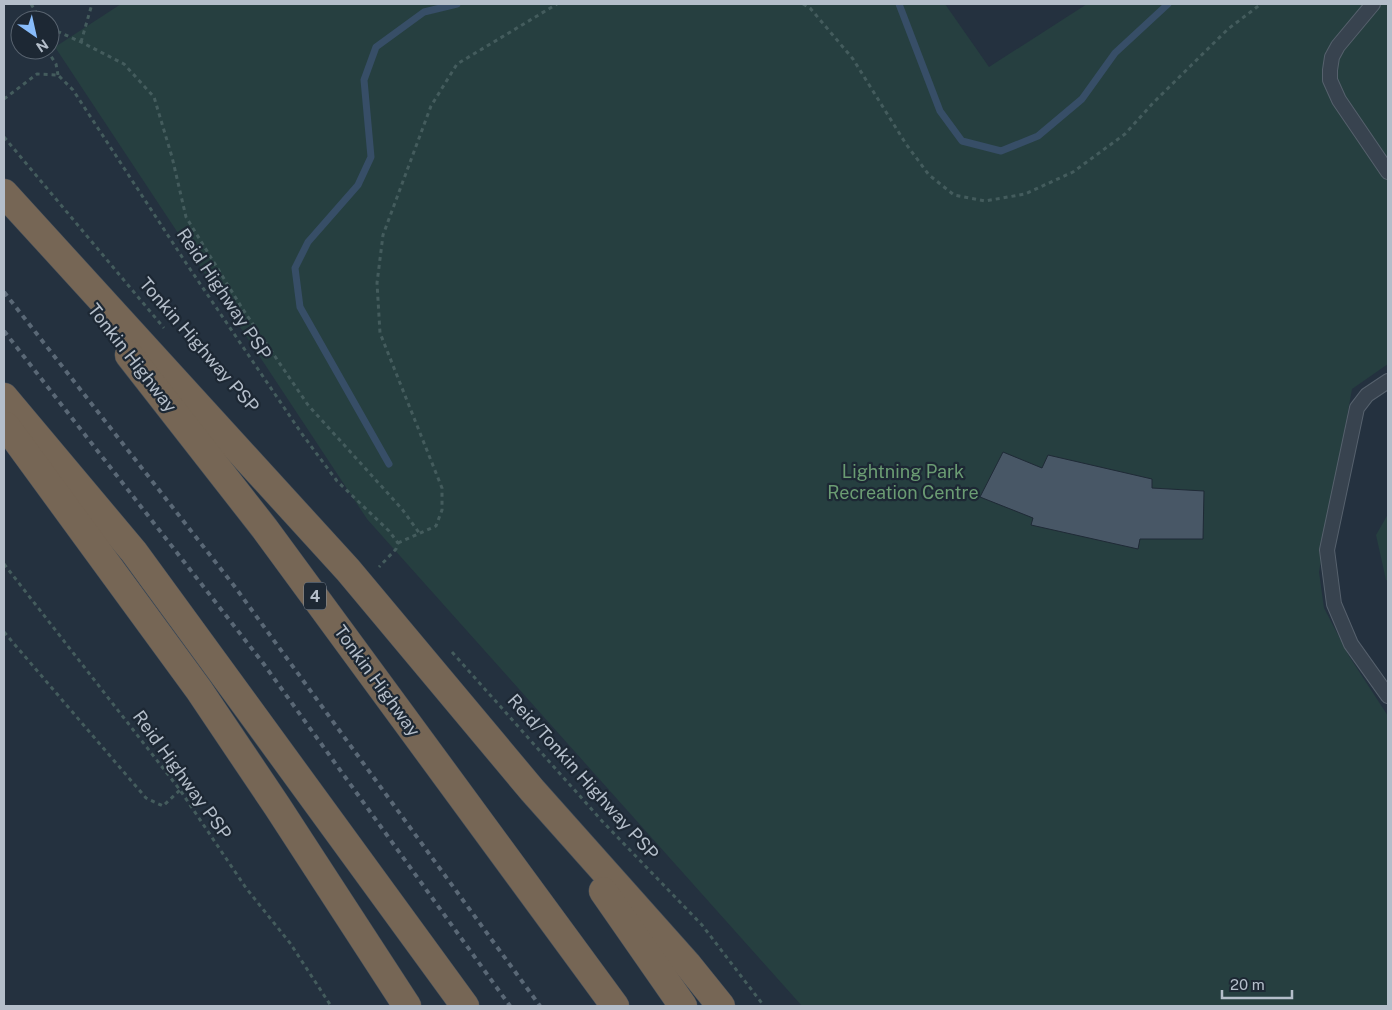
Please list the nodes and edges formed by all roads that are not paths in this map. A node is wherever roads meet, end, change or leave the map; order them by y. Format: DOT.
graph roads {
  1 [pos="1374,4"];
  2 [pos="1388,172"];
  3 [pos="4,193"];
  4 [pos="1388,381"];
  5 [pos="4,397"];
  6 [pos="4,422"];
  7 [pos="1388,696"];
  8 [pos="532,790"];
  9 [pos="407,1006"];
  10 [pos="465,1006"];
  11 [pos="616,1006"];
  12 [pos="683,1006"];
  13 [pos="721,1006"];
  1 -- 2 [label="lane"];
  3 -- 8 [label="highway"];
  3 -- 11 [label="highway, Tonkin Highway / 4"];
  4 -- 7 [label="lane"];
  5 -- 10 [label="highway"];
  6 -- 9 [label="highway"];
  8 -- 12 [label="highway"];
  8 -- 13 [label="highway"];
}
